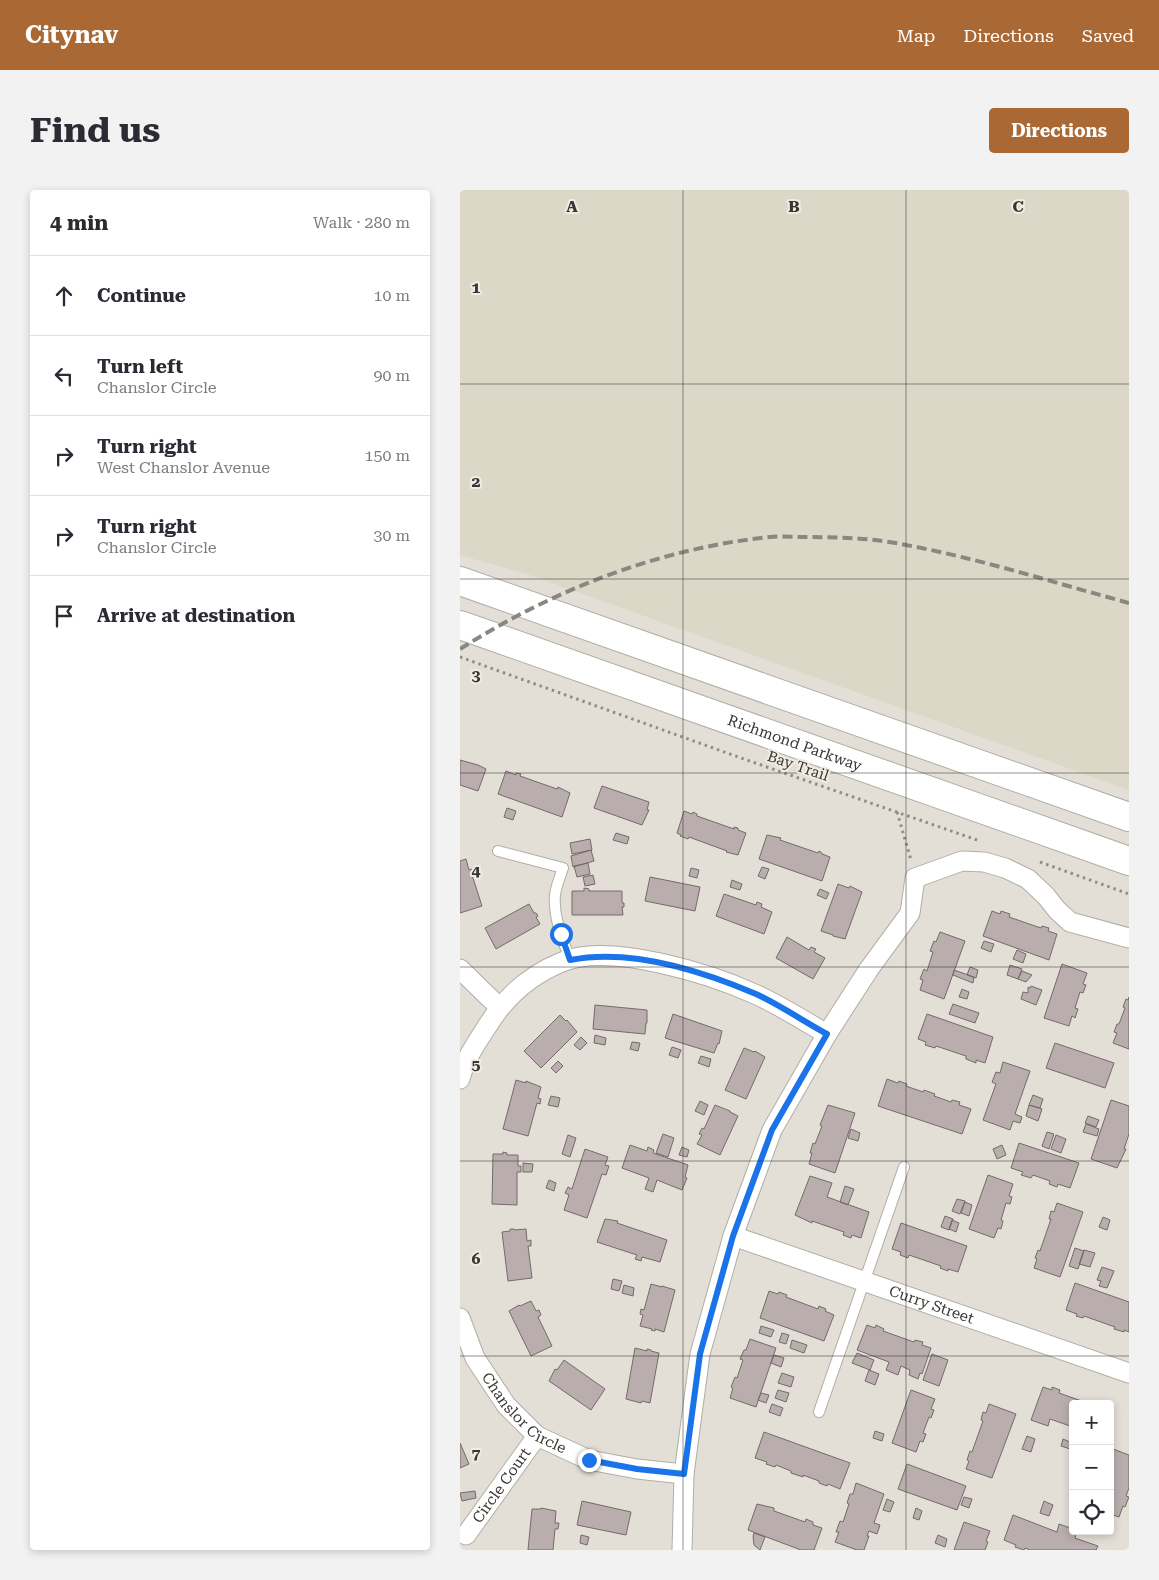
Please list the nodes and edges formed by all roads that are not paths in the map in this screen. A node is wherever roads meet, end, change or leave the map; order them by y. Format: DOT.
graph roads {
  1 [pos="460,581"];
  2 [pos="460,625"];
  3 [pos="1129,818"];
  4 [pos="498,850"];
  5 [pos="1129,861"];
  6 [pos="1129,938"];
  7 [pos="570,960"];
  8 [pos="460,969"];
  9 [pos="499,1007"];
  10 [pos="827,1034"];
  11 [pos="460,1079"];
  12 [pos="904,1167"];
  13 [pos="733,1236"];
  14 [pos="863,1281"];
  15 [pos="460,1318"];
  16 [pos="1129,1373"];
  17 [pos="819,1412"];
  18 [pos="537,1436"];
  19 [pos="684,1474"];
  20 [pos="466,1535"];
  21 [pos="682,1550"];
  1 -- 3 [label="highway"];
  2 -- 5 [label="highway, Richmond Parkway"];
  4 -- 7 [label="lane"];
  6 -- 10 [label="street"];
  7 -- 9 [label="street"];
  7 -- 10 [label="street"];
  8 -- 9 [label="street"];
  9 -- 11 [label="street"];
  10 -- 13 [label="street"];
  12 -- 14 [label="lane"];
  13 -- 14 [label="street, Curry Street"];
  13 -- 19 [label="street"];
  14 -- 16 [label="street, Curry Street"];
  14 -- 17 [label="lane"];
  15 -- 18 [label="street, Chanslor Circle"];
  18 -- 19 [label="street, Chanslor Circle"];
  18 -- 20 [label="street, Circle Court"];
  19 -- 21 [label="street"];
}
